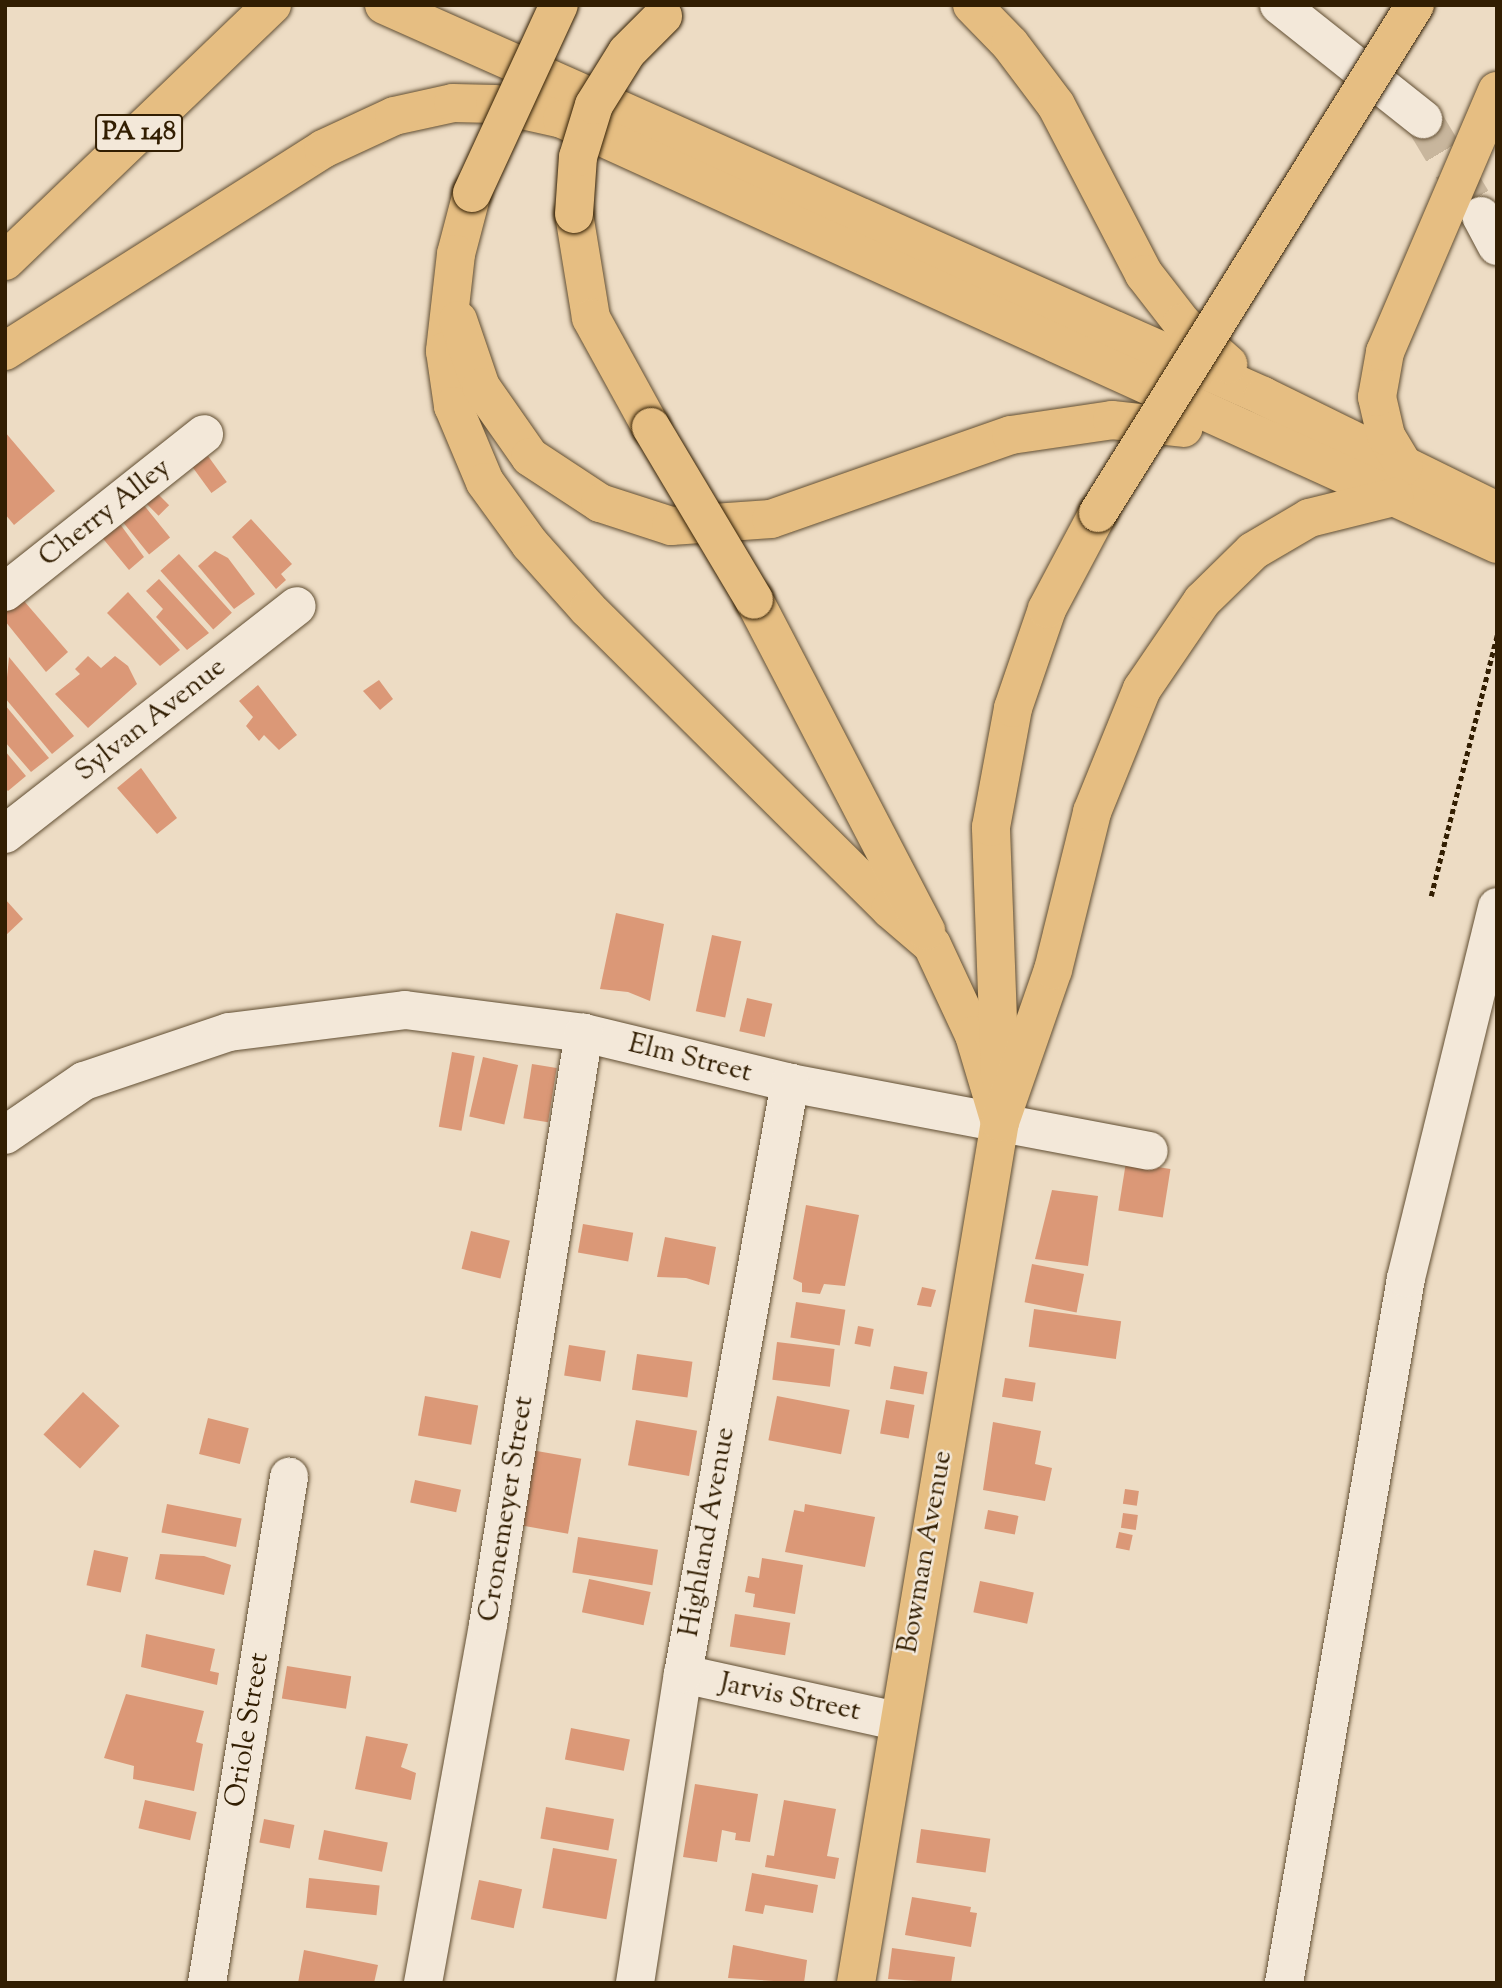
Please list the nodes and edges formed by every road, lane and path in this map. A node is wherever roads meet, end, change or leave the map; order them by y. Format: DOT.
graph roads {
  1 [pos="272,5"];
  2 [pos="384,5"];
  3 [pos="559,5"];
  4 [pos="972,5"];
  5 [pos="1279,5"];
  6 [pos="1415,5"];
  7 [pos="672,11"];
  8 [pos="1497,91"];
  9 [pos="1423,118"];
  10 [pos="5,261"];
  11 [pos="452,303"];
  12 [pos="5,351"];
  13 [pos="1263,396"];
  14 [pos="204,434"];
  15 [pos="1262,439"];
  16 [pos="1399,481"];
  17 [pos="1444,502"];
  18 [pos="1497,511"];
  19 [pos="1497,544"];
  20 [pos="5,592"];
  21 [pos="297,606"];
  22 [pos="1497,635"];
  23 [pos="5,834"];
  24 [pos="1431,896"];
  25 [pos="1497,907"];
  26 [pos="932,945"];
  27 [pos="583,1034"];
  28 [pos="790,1083"];
  29 [pos="1000,1122"];
  30 [pos="5,1135"];
  31 [pos="1149,1151"];
  32 [pos="289,1477"];
  33 [pos="683,1674"];
  34 [pos="897,1721"];
  35 [pos="207,1983"];
  36 [pos="422,1983"];
  37 [pos="635,1983"];
  38 [pos="856,1983"];
  39 [pos="1284,1983"];
  1 -- 10 [label="main road, PA 148"];
  2 -- 13 [label="main road"];
  3 -- 11 [label="main road, bridge"];
  4 -- 13 [label="main road"];
  5 -- 9 [label="street"];
  6 -- 29 [label="main road, bridge"];
  7 -- 26 [label="main road, bridge"];
  8 -- 16 [label="main road"];
  11 -- 15 [label="main road"];
  11 -- 26 [label="main road"];
  12 -- 15 [label="main road"];
  13 -- 16 [label="main road"];
  14 -- 20 [label="street, Cherry Alley"];
  15 -- 16 [label="main road"];
  16 -- 17 [label="main road"];
  16 -- 29 [label="main road"];
  17 -- 18 [label="main road"];
  17 -- 19 [label="main road"];
  21 -- 23 [label="street, Sylvan Avenue"];
  22 -- 24 [label="path"];
  25 -- 39 [label="street"];
  26 -- 29 [label="main road"];
  27 -- 28 [label="street, Elm Street"];
  27 -- 30 [label="street, Elm Street"];
  27 -- 36 [label="street, Cronemeyer Street"];
  28 -- 29 [label="street, Elm Street"];
  28 -- 33 [label="street, Highland Avenue"];
  29 -- 31 [label="street, Elm Street"];
  29 -- 34 [label="main road, Bowman Avenue"];
  32 -- 35 [label="street, Oriole Street"];
  33 -- 34 [label="street, Jarvis Street"];
  33 -- 37 [label="street, Highland Avenue"];
  34 -- 38 [label="main road, Bowman Avenue"];
}
